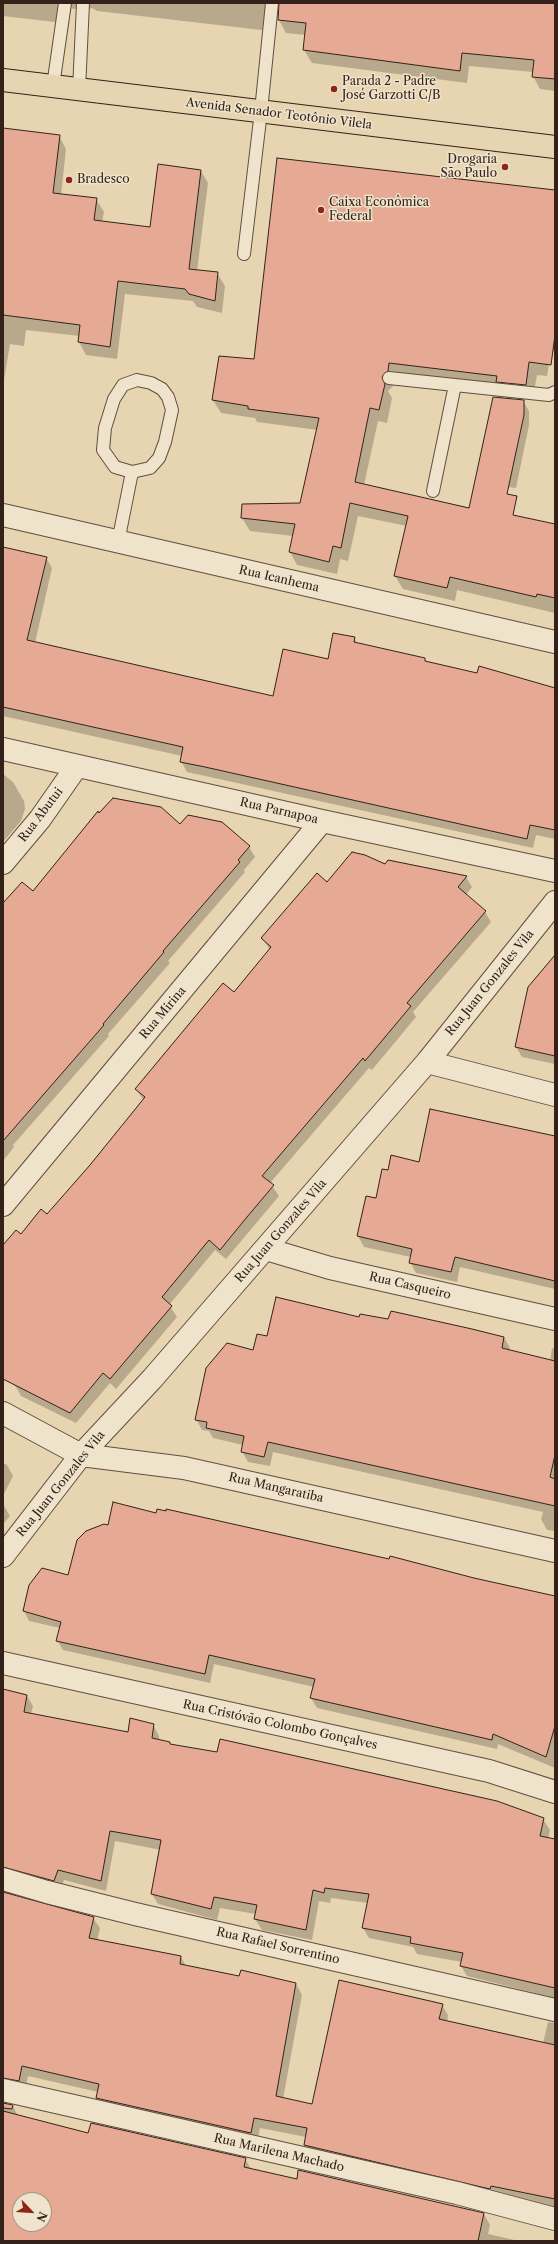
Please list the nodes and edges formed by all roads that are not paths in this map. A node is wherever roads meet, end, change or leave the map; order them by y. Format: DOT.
graph roads {
  1 [pos="65,3"];
  2 [pos="83,3"];
  3 [pos="272,3"];
  4 [pos="3,80"];
  5 [pos="53,86"];
  6 [pos="79,90"];
  7 [pos="262,112"];
  8 [pos="555,147"];
  9 [pos="244,254"];
  10 [pos="389,378"];
  11 [pos="455,385"];
  12 [pos="555,392"];
  13 [pos="132,472"];
  14 [pos="433,491"];
  15 [pos="3,515"];
  16 [pos="118,542"];
  17 [pos="555,642"];
  18 [pos="3,749"];
  19 [pos="77,766"];
  20 [pos="322,821"];
  21 [pos="3,863"];
  22 [pos="555,871"];
  23 [pos="555,902"];
  24 [pos="427,1062"];
  25 [pos="555,1095"];
  26 [pos="3,1205"];
  27 [pos="266,1249"];
  28 [pos="555,1319"];
  29 [pos="3,1413"];
  30 [pos="81,1455"];
  31 [pos="555,1551"];
  32 [pos="3,1556"];
  33 [pos="3,1663"];
  34 [pos="555,1792"];
  35 [pos="3,1879"];
  36 [pos="555,2010"];
  37 [pos="3,2090"];
  38 [pos="555,2218"];
  1 -- 5 [label="lane"];
  2 -- 6 [label="lane"];
  3 -- 7 [label="lane"];
  4 -- 5 [label="main road, Avenida Senador Teotônio Vilela"];
  5 -- 6 [label="main road, Avenida Senador Teotônio Vilela"];
  6 -- 7 [label="main road, Avenida Senador Teotônio Vilela"];
  7 -- 8 [label="main road, Avenida Senador Teotônio Vilela"];
  7 -- 9 [label="lane"];
  10 -- 11 [label="lane"];
  11 -- 12 [label="lane"];
  11 -- 14 [label="lane"];
  13 -- 13 [label="lane"];
  13 -- 16 [label="lane"];
  15 -- 16 [label="street, Rua Icanhema"];
  16 -- 17 [label="street, Rua Icanhema"];
  18 -- 19 [label="street, Rua Parnapoa"];
  19 -- 20 [label="street, Rua Parnapoa"];
  19 -- 21 [label="street, Rua Abutui"];
  20 -- 22 [label="street, Rua Parnapoa"];
  20 -- 26 [label="street, Rua Mirina"];
  23 -- 24 [label="street, Rua Juan Gonzales Vila"];
  24 -- 25 [label="street"];
  24 -- 27 [label="street, Rua Juan Gonzales Vila"];
  27 -- 28 [label="street, Rua Casqueiro"];
  27 -- 30 [label="street, Rua Juan Gonzales Vila"];
  29 -- 30 [label="street, Rua Mangaratiba"];
  30 -- 31 [label="street, Rua Mangaratiba"];
  30 -- 32 [label="street, Rua Juan Gonzales Vila"];
  33 -- 34 [label="street, Rua Cristóvão Colombo Gonçalves"];
  35 -- 36 [label="street, Rua Rafael Sorrentino"];
  37 -- 38 [label="street, Rua Marilena Machado"];
}
